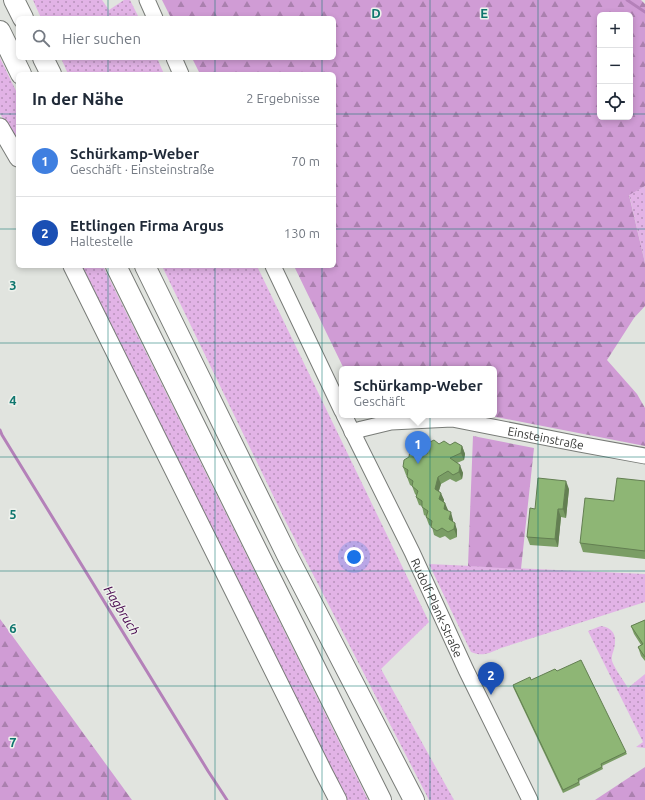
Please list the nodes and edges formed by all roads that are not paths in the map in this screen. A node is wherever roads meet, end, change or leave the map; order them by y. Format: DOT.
graph roads {
  1 [pos="14,0"];
  2 [pos="147,0"];
  3 [pos="22,16"];
  4 [pos="154,16"];
  5 [pos="0,31"];
  6 [pos="44,60"];
  7 [pos="175,60"];
  8 [pos="20,72"];
  9 [pos="50,72"];
  10 [pos="180,72"];
  11 [pos="0,127"];
  12 [pos="16,155"];
  13 [pos="73,268"];
  14 [pos="117,268"];
  15 [pos="146,268"];
  16 [pos="274,268"];
  17 [pos="339,405"];
  18 [pos="345,418"];
  19 [pos="352,432"];
  20 [pos="645,456"];
  21 [pos="338,800"];
  22 [pos="382,800"];
  23 [pos="414,800"];
  24 [pos="530,800"];
  1 -- 3 [label="highway"];
  2 -- 4 [label="main road"];
  5 -- 8 [label="highway"];
  6 -- 9 [label="highway"];
  7 -- 10 [label="main road"];
  11 -- 12 [label="main road"];
  13 -- 21 [label="main road"];
  14 -- 22 [label="highway"];
  15 -- 23 [label="highway"];
  16 -- 17 [label="main road"];
  18 -- 19 [label="main road, Rudolf-Plank-Straße"];
  19 -- 20 [label="main road, Einsteinstraße"];
  19 -- 24 [label="main road, Rudolf-Plank-Straße"];
}
